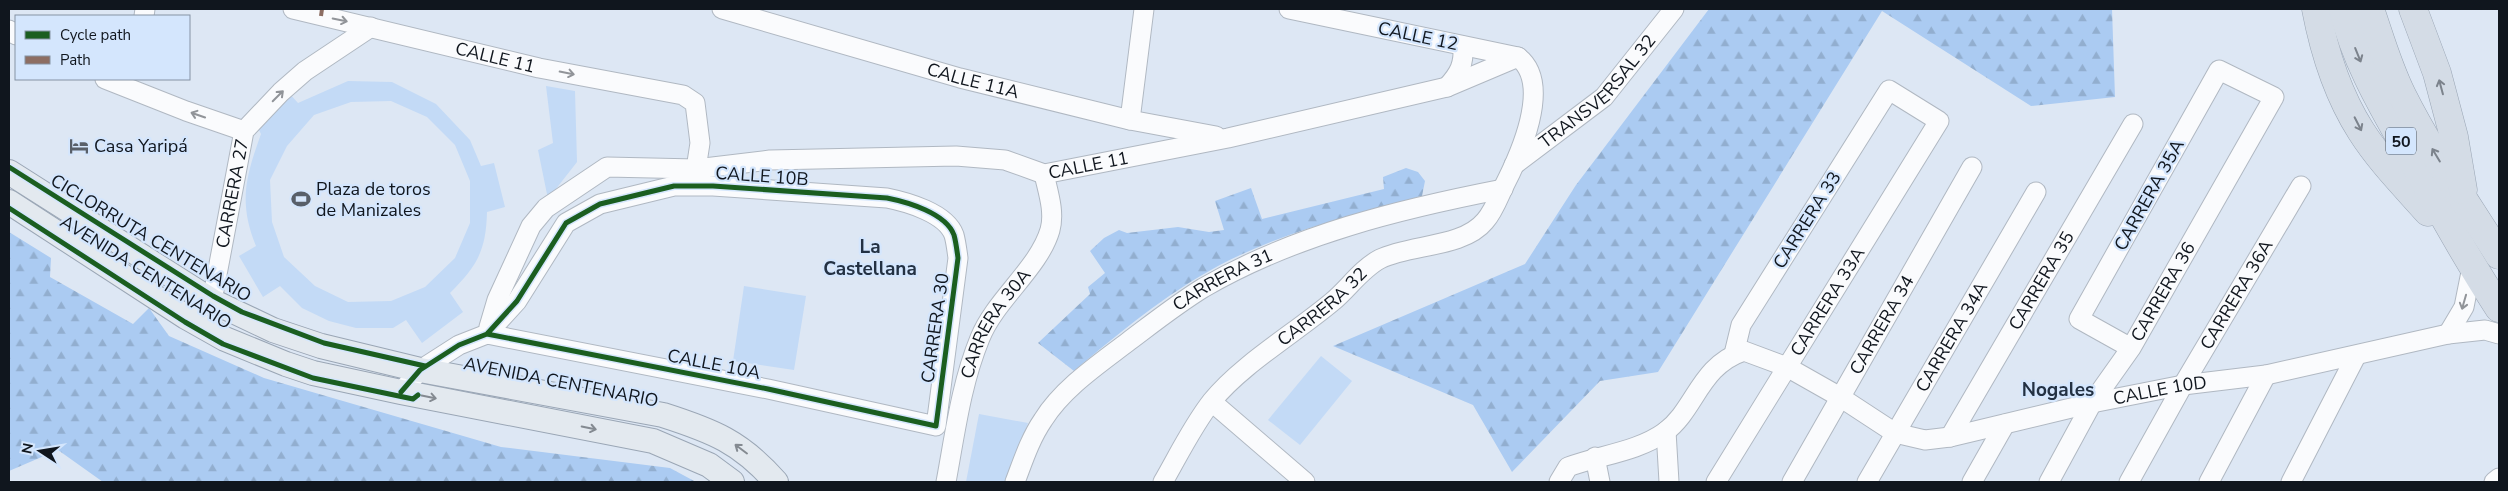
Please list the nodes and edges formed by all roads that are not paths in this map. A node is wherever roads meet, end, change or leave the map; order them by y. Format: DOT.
graph roads {
  1 [pos="293,9"];
  2 [pos="722,9"];
  3 [pos="1144,9"];
  4 [pos="1289,9"];
  5 [pos="1674,9"];
  6 [pos="2316,9"];
  7 [pos="2343,9"];
  8 [pos="2370,9"];
  9 [pos="2414,10"];
  10 [pos="371,27"];
  11 [pos="1463,46"];
  12 [pos="1518,58"];
  13 [pos="2219,70"];
  14 [pos="110,80"];
  15 [pos="133,85"];
  16 [pos="1447,87"];
  17 [pos="1888,90"];
  18 [pos="1130,120"];
  19 [pos="2133,124"];
  20 [pos="244,131"];
  21 [pos="1228,138"];
  22 [pos="1972,167"];
  23 [pos="696,169"];
  24 [pos="9,172"];
  25 [pos="1044,174"];
  26 [pos="1509,177"];
  27 [pos="2300,186"];
  28 [pos="2036,192"];
  29 [pos="9,202"];
  30 [pos="2465,203"];
  31 [pos="953,233"];
  32 [pos="2499,255"];
  33 [pos="2467,259"];
  34 [pos="212,301"];
  35 [pos="2499,308"];
  36 [pos="186,317"];
  37 [pos="487,334"];
  38 [pos="2448,334"];
  39 [pos="2499,334"];
  40 [pos="2131,348"];
  41 [pos="1739,353"];
  42 [pos="2356,356"];
  43 [pos="1787,367"];
  44 [pos="420,370"];
  45 [pos="2266,375"];
  46 [pos="2183,385"];
  47 [pos="401,392"];
  48 [pos="1840,397"];
  49 [pos="1212,402"];
  50 [pos="2092,403"];
  51 [pos="2005,424"];
  52 [pos="936,426"];
  53 [pos="1666,431"];
  54 [pos="1895,433"];
  55 [pos="1950,437"];
  56 [pos="1594,457"];
  57 [pos="2499,478"];
  58 [pos="732,482"];
  59 [pos="776,482"];
  60 [pos="946,482"];
  61 [pos="1015,482"];
  62 [pos="1163,482"];
  63 [pos="1305,482"];
  64 [pos="1559,482"];
  65 [pos="1600,482"];
  66 [pos="1670,482"];
  67 [pos="1716,482"];
  68 [pos="1792,482"];
  69 [pos="1867,482"];
  70 [pos="1972,482"];
  71 [pos="2049,482"];
  72 [pos="2129,482"];
  73 [pos="2209,482"];
  74 [pos="2291,482"];
  75 [pos="2494,482"];
  1 -- 10 [label="street, CALLE 11, one-way"];
  2 -- 18 [label="street, CALLE 11A"];
  3 -- 18 [label="street"];
  4 -- 11 [label="street, CALLE 12"];
  5 -- 26 [label="street, TRANSVERSAL 32"];
  6 -- 33 [label="highway, one-way"];
  7 -- 33 [label="highway, 50, one-way"];
  30 -- 8 [label="highway, 50, one-way"];
  30 -- 9 [label="highway, one-way"];
  20 -- 10 [label="street, CARRERA 27, one-way"];
  10 -- 23 [label="street, CALLE 11, one-way"];
  11 -- 12 [label="street, CALLE 12"];
  11 -- 16 [label="street"];
  12 -- 16 [label="street, CALLE 11"];
  12 -- 26 [label="street"];
  13 -- 40 [label="street, CARRERA 35A"];
  13 -- 40 [label="street, CARRERA 36"];
  14 -- 15 [label="street"];
  20 -- 15 [label="street, one-way"];
  16 -- 21 [label="street, CALLE 11"];
  17 -- 41 [label="street, CARRERA 33"];
  17 -- 43 [label="street, CARRERA 33A"];
  18 -- 21 [label="street, CALLE 11A"];
  19 -- 55 [label="street, CARRERA 35"];
  20 -- 34 [label="street, CARRERA 27"];
  21 -- 25 [label="street, CALLE 11"];
  22 -- 48 [label="street, CARRERA 34"];
  23 -- 25 [label="street, CALLE 11"];
  23 -- 37 [label="street, CALLE 11"];
  24 -- 34 [label="main road, AVENIDA CENTENARIO"];
  25 -- 60 [label="street, CARRERA 30A"];
  26 -- 49 [label="street, CARRERA 32"];
  26 -- 61 [label="street, CARRERA 31"];
  27 -- 46 [label="street, CARRERA 36A"];
  28 -- 54 [label="street, CARRERA 34A"];
  29 -- 36 [label="main road, AVENIDA CENTENARIO"];
  30 -- 32 [label="highway, 50"];
  31 -- 37 [label="street, CALLE 10B"];
  31 -- 52 [label="street, CARRERA 30"];
  33 -- 35 [label="highway, 50"];
  33 -- 38 [label="street, one-way"];
  34 -- 36 [label="street"];
  34 -- 44 [label="main road, AVENIDA CENTENARIO"];
  36 -- 47 [label="main road, AVENIDA CENTENARIO"];
  37 -- 44 [label="street"];
  37 -- 52 [label="street, CALLE 10A"];
  38 -- 39 [label="street, CALLE 10D"];
  38 -- 42 [label="street, CALLE 10D"];
  40 -- 50 [label="street, CARRERA 36"];
  41 -- 43 [label="street, CALLE 10D"];
  41 -- 53 [label="street"];
  42 -- 45 [label="street, CALLE 10D"];
  42 -- 74 [label="street"];
  43 -- 48 [label="street, CALLE 10D"];
  43 -- 67 [label="street, CARRERA 33A"];
  44 -- 47 [label="street"];
  59 -- 44 [label="main road, AVENIDA CENTENARIO, one-way"];
  45 -- 46 [label="street, CALLE 10D"];
  45 -- 73 [label="street"];
  46 -- 50 [label="street, CALLE 10D"];
  46 -- 72 [label="street, CARRERA 36A"];
  47 -- 58 [label="main road, AVENIDA CENTENARIO, one-way"];
  48 -- 54 [label="street, CALLE 10D"];
  48 -- 68 [label="street, CARRERA 34"];
  49 -- 62 [label="street, CARRERA 32"];
  49 -- 63 [label="street"];
  50 -- 51 [label="street, CALLE 10D"];
  50 -- 71 [label="street, CARRERA 36"];
  51 -- 55 [label="street, CALLE 10D"];
  51 -- 70 [label="street"];
  53 -- 56 [label="street"];
  53 -- 66 [label="street"];
  54 -- 55 [label="street, CALLE 10D"];
  54 -- 69 [label="street, CARRERA 34A"];
  56 -- 64 [label="street"];
  56 -- 65 [label="street"];
  57 -- 75 [label="street"];
}
